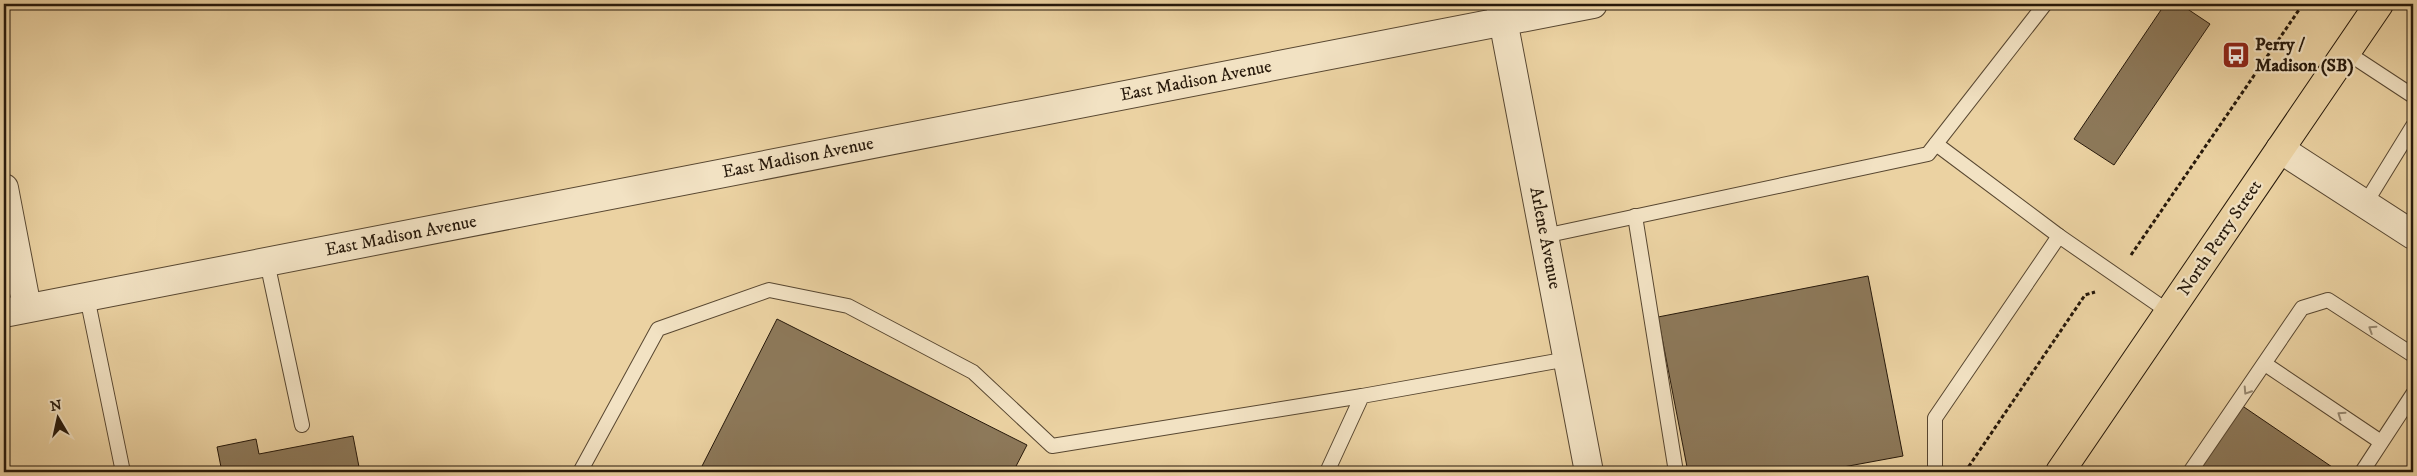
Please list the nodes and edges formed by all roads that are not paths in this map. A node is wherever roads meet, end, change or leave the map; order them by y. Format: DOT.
graph roads {
  1 [pos="1593,4"];
  2 [pos="2045,4"];
  3 [pos="2379,4"];
  4 [pos="1502,12"];
  5 [pos="2346,52"];
  6 [pos="2413,96"];
  7 [pos="2413,126"];
  8 [pos="1936,144"];
  9 [pos="2280,149"];
  10 [pos="4,188"];
  11 [pos="2365,204"];
  12 [pos="1635,216"];
  13 [pos="2413,235"];
  14 [pos="1544,236"];
  15 [pos="2059,236"];
  16 [pos="267,262"];
  17 [pos="86,297"];
  18 [pos="15,311"];
  19 [pos="2169,312"];
  20 [pos="2413,355"];
  21 [pos="1568,360"];
  22 [pos="2265,364"];
  23 [pos="2413,394"];
  24 [pos="1362,396"];
  25 [pos="302,424"];
  26 [pos="2381,442"];
  27 [pos="123,472"];
  28 [pos="580,472"];
  29 [pos="1327,472"];
  30 [pos="1589,472"];
  31 [pos="1676,472"];
  32 [pos="1935,472"];
  33 [pos="2060,472"];
  34 [pos="2190,472"];
  35 [pos="2362,472"];
  1 -- 4 [label="street, East Madison Avenue"];
  2 -- 8 [label="lane"];
  3 -- 5 [label="main road, North Perry Street"];
  4 -- 14 [label="street, Arlene Avenue"];
  4 -- 16 [label="street, East Madison Avenue"];
  5 -- 6 [label="lane"];
  5 -- 9 [label="main road, North Perry Street"];
  7 -- 11 [label="lane"];
  8 -- 12 [label="lane"];
  8 -- 15 [label="lane"];
  9 -- 11 [label="street"];
  9 -- 19 [label="main road, North Perry Street"];
  10 -- 18 [label="street"];
  11 -- 13 [label="street"];
  12 -- 14 [label="lane"];
  12 -- 31 [label="lane"];
  14 -- 21 [label="street, Arlene Avenue"];
  15 -- 19 [label="lane"];
  15 -- 32 [label="lane"];
  16 -- 17 [label="street, East Madison Avenue"];
  16 -- 25 [label="lane"];
  17 -- 18 [label="street, East Madison Avenue"];
  17 -- 27 [label="lane"];
  19 -- 33 [label="main road, North Perry Street"];
  20 -- 22 [label="lane, one-way"];
  21 -- 24 [label="lane"];
  21 -- 30 [label="street, Arlene Avenue"];
  26 -- 22 [label="lane, one-way"];
  22 -- 34 [label="lane, one-way"];
  23 -- 26 [label="lane"];
  24 -- 28 [label="lane"];
  24 -- 29 [label="lane"];
  26 -- 35 [label="lane"];
}
